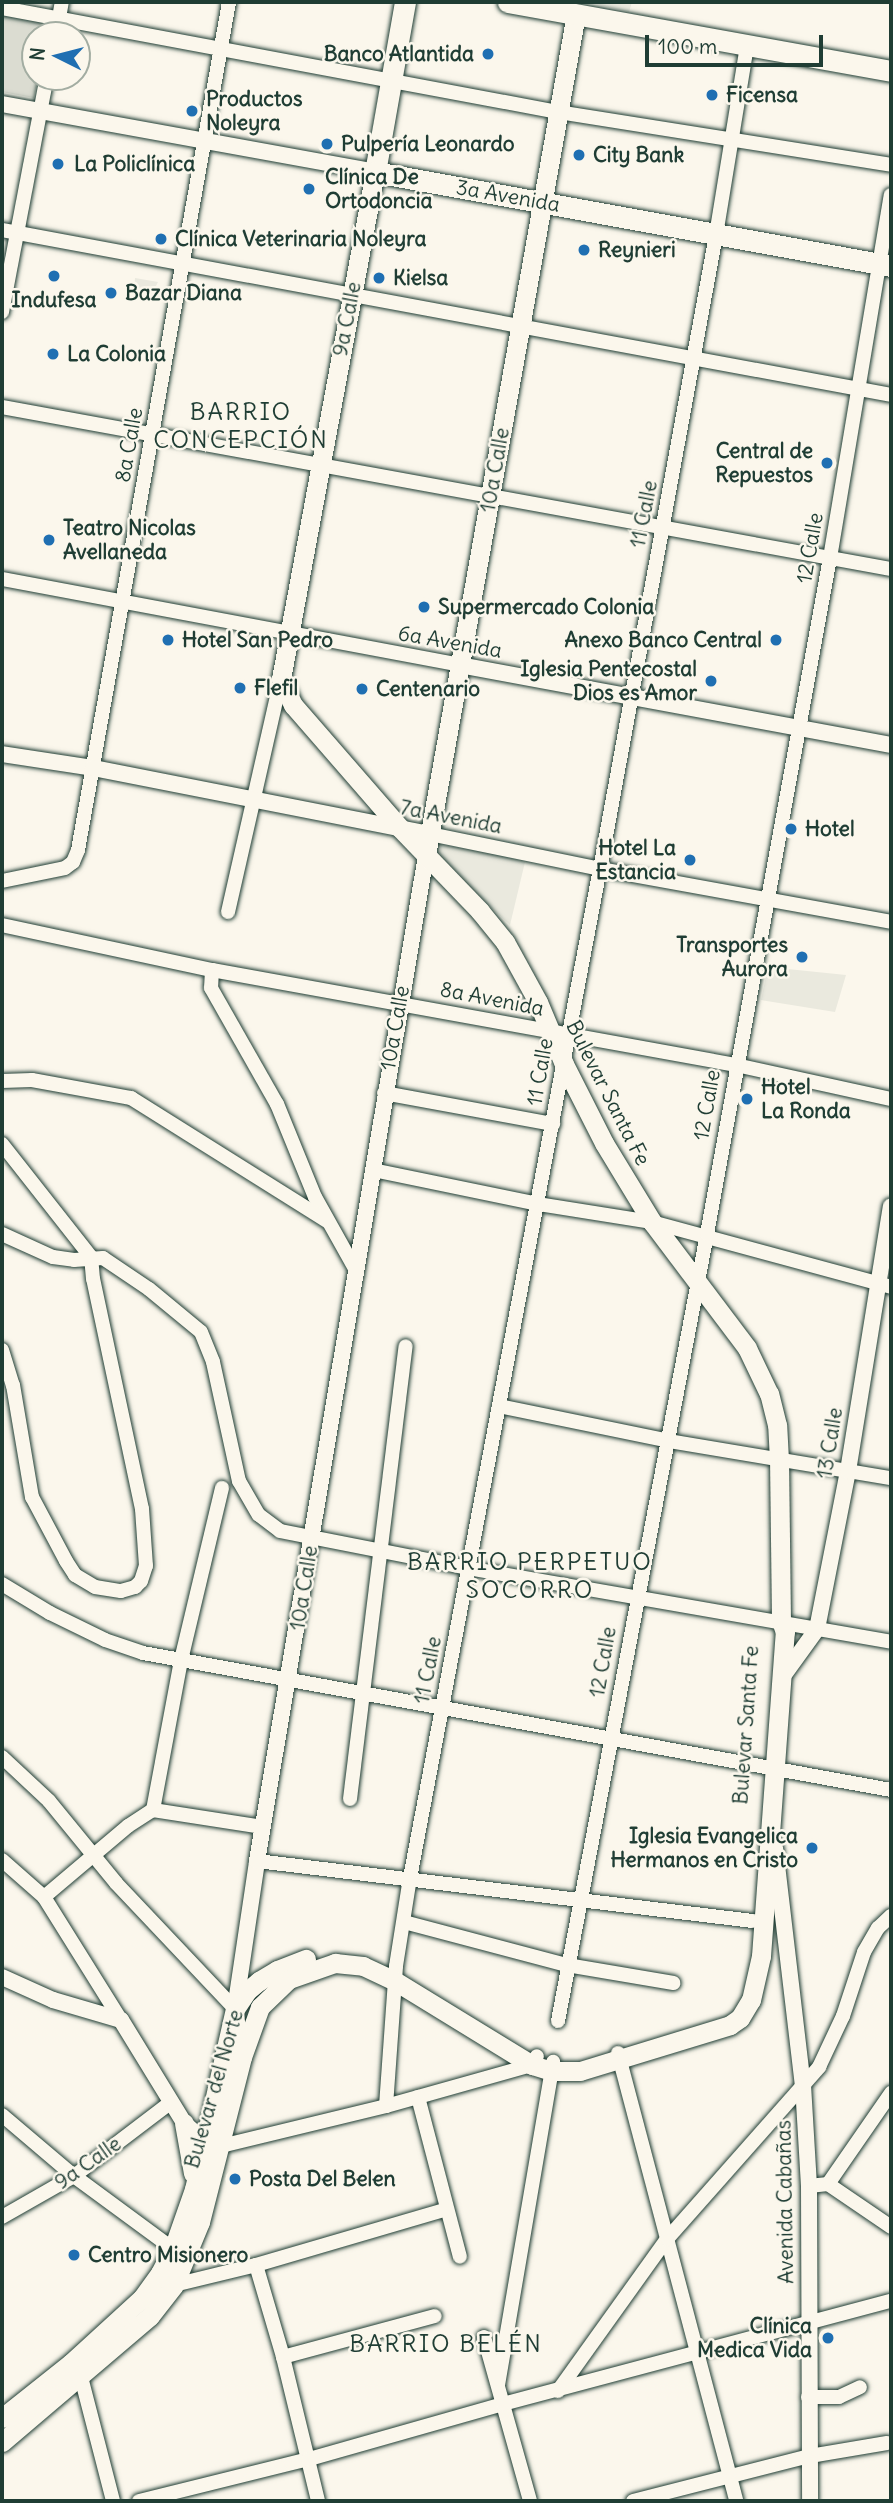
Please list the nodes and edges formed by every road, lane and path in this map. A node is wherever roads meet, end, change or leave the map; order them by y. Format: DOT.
graph roads {
  1 [pos="62,2"];
  2 [pos="229,2"];
  3 [pos="405,2"];
  4 [pos="508,2"];
  5 [pos="2,8"];
  6 [pos="577,8"];
  7 [pos="59,18"];
  8 [pos="58,21"];
  9 [pos="747,46"];
  10 [pos="221,47"];
  11 [pos="891,71"];
  12 [pos="391,80"];
  13 [pos="44,91"];
  14 [pos="2,104"];
  15 [pos="41,110"];
  16 [pos="558,112"];
  17 [pos="732,141"];
  18 [pos="204,143"];
  19 [pos="891,165"];
  20 [pos="374,172"];
  21 [pos="891,195"];
  22 [pos="543,202"];
  23 [pos="2,230"];
  24 [pos="17,233"];
  25 [pos="716,235"];
  26 [pos="182,265"];
  27 [pos="885,265"];
  28 [pos="351,296"];
  29 [pos="2,312"];
  30 [pos="521,327"];
  31 [pos="694,359"];
  32 [pos="858,389"];
  33 [pos="891,395"];
  34 [pos="2,407"];
  35 [pos="153,435"];
  36 [pos="319,465"];
  37 [pos="490,496"];
  38 [pos="663,527"];
  39 [pos="830,558"];
  40 [pos="891,569"];
  41 [pos="2,579"];
  42 [pos="122,602"];
  43 [pos="287,635"];
  44 [pos="460,665"];
  45 [pos="281,679"];
  46 [pos="631,697"];
  47 [pos="798,728"];
  48 [pos="891,745"];
  49 [pos="2,754"];
  50 [pos="93,768"];
  51 [pos="253,801"];
  52 [pos="400,828"];
  53 [pos="430,834"];
  54 [pos="426,855"];
  55 [pos="600,869"];
  56 [pos="2,881"];
  57 [pos="766,899"];
  58 [pos="228,912"];
  59 [pos="891,922"];
  60 [pos="2,925"];
  61 [pos="212,971"];
  62 [pos="399,1003"];
  63 [pos="559,1033"];
  64 [pos="564,1064"];
  65 [pos="736,1065"];
  66 [pos="2,1081"];
  67 [pos="384,1093"];
  68 [pos="891,1098"];
  69 [pos="553,1124"];
  70 [pos="2,1144"];
  71 [pos="373,1170"];
  72 [pos="538,1204"];
  73 [pos="891,1212"];
  74 [pos="327,1221"];
  75 [pos="652,1222"];
  76 [pos="2,1234"];
  77 [pos="707,1234"];
  78 [pos="91,1257"];
  79 [pos="357,1272"];
  80 [pos="698,1280"];
  81 [pos="884,1286"];
  82 [pos="406,1346"];
  83 [pos="2,1350"];
  84 [pos="499,1406"];
  85 [pos="668,1441"];
  86 [pos="779,1460"];
  87 [pos="848,1471"];
  88 [pos="891,1478"];
  89 [pos="222,1488"];
  90 [pos="312,1538"];
  91 [pos="380,1551"];
  92 [pos="468,1568"];
  93 [pos="2,1584"];
  94 [pos="636,1597"];
  95 [pos="781,1621"];
  96 [pos="817,1629"];
  97 [pos="891,1642"];
  98 [pos="181,1660"];
  99 [pos="783,1676"];
  100 [pos="288,1679"];
  101 [pos="362,1692"];
  102 [pos="443,1707"];
  103 [pos="610,1737"];
  104 [pos="2,1757"];
  105 [pos="771,1766"];
  106 [pos="891,1790"];
  107 [pos="350,1800"];
  108 [pos="773,1805"];
  109 [pos="153,1810"];
  110 [pos="263,1827"];
  111 [pos="761,1831"];
  112 [pos="93,1854"];
  113 [pos="769,1854"];
  114 [pos="2,1860"];
  115 [pos="257,1861"];
  116 [pos="410,1878"];
  117 [pos="44,1897"];
  118 [pos="580,1898"];
  119 [pos="781,1903"];
  120 [pos="891,1916"];
  121 [pos="404,1922"];
  122 [pos="752,1922"];
  123 [pos="885,1931"];
  124 [pos="567,1965"];
  125 [pos="395,1974"];
  126 [pos="2,1977"];
  127 [pos="673,1983"];
  128 [pos="745,1999"];
  129 [pos="235,2009"];
  130 [pos="121,2020"];
  131 [pos="558,2021"];
  132 [pos="619,2055"];
  133 [pos="242,2057"];
  134 [pos="543,2064"];
  135 [pos="803,2085"];
  136 [pos="891,2093"];
  137 [pos="418,2097"];
  138 [pos="171,2102"];
  139 [pos="386,2106"];
  140 [pos="2,2115"];
  141 [pos="885,2116"];
  142 [pos="184,2123"];
  143 [pos="213,2145"];
  144 [pos="74,2176"];
  145 [pos="828,2185"];
  146 [pos="809,2186"];
  147 [pos="194,2189"];
  148 [pos="447,2209"];
  149 [pos="2,2217"];
  150 [pos="891,2227"];
  151 [pos="667,2239"];
  152 [pos="181,2250"];
  153 [pos="460,2257"];
  154 [pos="256,2265"];
  155 [pos="165,2282"];
  156 [pos="891,2301"];
  157 [pos="435,2316"];
  158 [pos="808,2322"];
  159 [pos="484,2337"];
  160 [pos="696,2353"];
  161 [pos="284,2357"];
  162 [pos="76,2370"];
  163 [pos="498,2385"];
  164 [pos="860,2387"];
  165 [pos="558,2391"];
  166 [pos="808,2397"];
  167 [pos="503,2403"];
  168 [pos="2,2418"];
  169 [pos="2,2442"];
  170 [pos="887,2443"];
  171 [pos="810,2456"];
  172 [pos="309,2459"];
  173 [pos="729,2477"];
  174 [pos="113,2501"];
  175 [pos="139,2501"];
  176 [pos="318,2501"];
  177 [pos="530,2501"];
  178 [pos="633,2501"];
  179 [pos="736,2501"];
  180 [pos="810,2501"];
  1 -- 7 [label="street"];
  2 -- 10 [label="street, 8a Calle"];
  3 -- 12 [label="main road, 9a Calle"];
  4 -- 6 [label="main road"];
  5 -- 7 [label="street"];
  6 -- 9 [label="main road"];
  6 -- 16 [label="main road, 10a Calle"];
  7 -- 8 [label="street"];
  7 -- 10 [label="street"];
  9 -- 11 [label="main road"];
  9 -- 17 [label="street, 11 Calle"];
  10 -- 12 [label="street"];
  10 -- 18 [label="street, 8a Calle"];
  12 -- 16 [label="street"];
  12 -- 20 [label="main road, 9a Calle"];
  13 -- 15 [label="street"];
  14 -- 15 [label="street, 3a Avenida"];
  15 -- 18 [label="street, 3a Avenida"];
  15 -- 24 [label="street"];
  16 -- 17 [label="street"];
  16 -- 22 [label="main road, 10a Calle"];
  17 -- 19 [label="street"];
  17 -- 25 [label="street, 11 Calle"];
  18 -- 20 [label="street, 3a Avenida"];
  18 -- 26 [label="street, 8a Calle"];
  20 -- 22 [label="main road, 3a Avenida"];
  20 -- 28 [label="main road, 9a Calle"];
  21 -- 27 [label="street, 12 Calle"];
  22 -- 25 [label="main road, 3a Avenida"];
  22 -- 30 [label="main road, 10a Calle"];
  23 -- 24 [label="street"];
  24 -- 26 [label="street"];
  24 -- 29 [label="street"];
  25 -- 27 [label="main road, 3a Avenida"];
  25 -- 31 [label="street, 11 Calle"];
  26 -- 28 [label="street"];
  26 -- 35 [label="street, 8a Calle"];
  27 -- 32 [label="street, 12 Calle"];
  28 -- 30 [label="street"];
  28 -- 36 [label="main road, 9a Calle"];
  30 -- 31 [label="street"];
  30 -- 37 [label="main road, 10a Calle"];
  31 -- 32 [label="street"];
  31 -- 38 [label="street, 11 Calle"];
  32 -- 33 [label="street"];
  32 -- 39 [label="street, 12 Calle"];
  34 -- 35 [label="street"];
  35 -- 36 [label="street"];
  35 -- 42 [label="street, 8a Calle"];
  36 -- 37 [label="street"];
  36 -- 43 [label="main road, 9a Calle"];
  37 -- 38 [label="street"];
  37 -- 44 [label="main road, 10a Calle"];
  38 -- 39 [label="street"];
  38 -- 46 [label="street, 11 Calle"];
  39 -- 40 [label="street"];
  39 -- 47 [label="street, 12 Calle"];
  41 -- 42 [label="street, 6a Avenida"];
  42 -- 43 [label="street, 6a Avenida"];
  42 -- 50 [label="street, 8a Calle"];
  43 -- 44 [label="street, 6a Avenida"];
  43 -- 45 [label="main road"];
  44 -- 46 [label="street, 6a Avenida"];
  44 -- 53 [label="main road, 10a Calle"];
  45 -- 51 [label="street"];
  45 -- 52 [label="main road, Bulevar Santa Fe"];
  46 -- 47 [label="street, 6a Avenida"];
  46 -- 55 [label="street, 11 Calle"];
  47 -- 48 [label="street, 6a Avenida"];
  47 -- 57 [label="street, 12 Calle"];
  49 -- 50 [label="street, 7a Avenida"];
  50 -- 51 [label="street, 7a Avenida"];
  50 -- 56 [label="street, 8a Calle"];
  51 -- 52 [label="street, 7a Avenida"];
  51 -- 58 [label="street"];
  52 -- 53 [label="street, 7a Avenida"];
  52 -- 54 [label="main road, Bulevar Santa Fe"];
  53 -- 54 [label="main road, 10a Calle"];
  53 -- 55 [label="street, 7a Avenida"];
  54 -- 62 [label="street, 10a Calle"];
  54 -- 63 [label="main road, Bulevar Santa Fe"];
  55 -- 57 [label="street, 7a Avenida"];
  55 -- 63 [label="street, 11 Calle"];
  57 -- 59 [label="street, 7a Avenida"];
  57 -- 65 [label="street, 12 Calle"];
  60 -- 61 [label="street, 8a Avenida"];
  61 -- 62 [label="street, 8a Avenida"];
  61 -- 74 [label="street"];
  62 -- 63 [label="street, 8a Avenida"];
  62 -- 67 [label="street, 10a Calle"];
  63 -- 64 [label="main road, Bulevar Santa Fe"];
  63 -- 65 [label="street, 8a Avenida"];
  64 -- 69 [label="street, 11 Calle"];
  64 -- 75 [label="main road, Bulevar Santa Fe"];
  65 -- 68 [label="street, 8a Avenida"];
  65 -- 77 [label="street, 12 Calle"];
  66 -- 74 [label="street"];
  67 -- 69 [label="street"];
  67 -- 71 [label="street, 10a Calle"];
  69 -- 72 [label="street, 11 Calle"];
  70 -- 78 [label="street"];
  71 -- 72 [label="street"];
  71 -- 79 [label="street, 10a Calle"];
  72 -- 75 [label="street"];
  72 -- 84 [label="street, 11 Calle"];
  73 -- 81 [label="street, 13 Calle"];
  74 -- 79 [label="street"];
  75 -- 77 [label="street"];
  75 -- 80 [label="main road, Bulevar Santa Fe"];
  76 -- 78 [label="street"];
  77 -- 80 [label="street, 12 Calle"];
  77 -- 81 [label="street"];
  78 -- 83 [label="street"];
  78 -- 90 [label="street"];
  79 -- 90 [label="street, 10a Calle"];
  80 -- 85 [label="street, 12 Calle"];
  80 -- 86 [label="main road, Bulevar Santa Fe"];
  81 -- 87 [label="street, 13 Calle"];
  82 -- 91 [label="street"];
  84 -- 85 [label="street"];
  84 -- 92 [label="street, 11 Calle"];
  85 -- 86 [label="street"];
  85 -- 94 [label="street, 12 Calle"];
  86 -- 87 [label="street"];
  86 -- 95 [label="main road, Bulevar Santa Fe"];
  87 -- 88 [label="street"];
  87 -- 96 [label="street, 13 Calle"];
  89 -- 98 [label="street"];
  90 -- 91 [label="street"];
  90 -- 100 [label="street, 10a Calle"];
  91 -- 92 [label="street"];
  91 -- 101 [label="street"];
  92 -- 94 [label="street"];
  92 -- 102 [label="street, 11 Calle"];
  93 -- 98 [label="street"];
  94 -- 95 [label="street"];
  94 -- 103 [label="street, 12 Calle"];
  95 -- 96 [label="street"];
  95 -- 99 [label="main road, Bulevar Santa Fe"];
  95 -- 105 [label="main road, Bulevar Santa Fe"];
  96 -- 97 [label="street"];
  96 -- 99 [label="street, 13 Calle"];
  98 -- 100 [label="street"];
  98 -- 109 [label="street"];
  99 -- 105 [label="main road, Bulevar Santa Fe"];
  100 -- 101 [label="street"];
  100 -- 110 [label="street, 10a Calle"];
  101 -- 102 [label="street"];
  101 -- 107 [label="street"];
  102 -- 103 [label="street"];
  102 -- 116 [label="street, 11 Calle"];
  103 -- 105 [label="street"];
  103 -- 118 [label="street, 12 Calle"];
  104 -- 112 [label="street"];
  105 -- 106 [label="street"];
  105 -- 108 [label="main road, Bulevar Santa Fe"];
  105 -- 111 [label="main road, Bulevar Santa Fe"];
  108 -- 113 [label="main road, Bulevar Santa Fe"];
  108 -- 119 [label="street, Avenida Cabañas"];
  109 -- 110 [label="street"];
  109 -- 112 [label="street"];
  110 -- 115 [label="street, 10a Calle"];
  111 -- 113 [label="street, Avenida Cabañas"];
  111 -- 122 [label="main road, Bulevar Santa Fe"];
  112 -- 117 [label="street"];
  112 -- 129 [label="street"];
  113 -- 119 [label="street, Avenida Cabañas"];
  113 -- 128 [label="main road, Bulevar Santa Fe"];
  114 -- 117 [label="street"];
  115 -- 116 [label="street"];
  115 -- 129 [label="street, 10a Calle"];
  116 -- 118 [label="street"];
  116 -- 121 [label="street, 11 Calle"];
  117 -- 130 [label="street"];
  118 -- 122 [label="street"];
  118 -- 124 [label="street, 12 Calle"];
  119 -- 135 [label="street, Avenida Cabañas"];
  120 -- 123 [label="street"];
  121 -- 124 [label="street"];
  121 -- 125 [label="street, 11 Calle"];
  122 -- 128 [label="main road, Bulevar Santa Fe"];
  123 -- 135 [label="street"];
  124 -- 127 [label="street"];
  124 -- 131 [label="street, 12 Calle"];
  125 -- 129 [label="main road, Bulevar del Norte"];
  125 -- 133 [label="main road, Bulevar del Norte"];
  125 -- 134 [label="main road, Bulevar del Norte"];
  125 -- 139 [label="street, 11 Calle"];
  126 -- 130 [label="street"];
  128 -- 132 [label="main road"];
  129 -- 133 [label="street, 10a Calle"];
  129 -- 143 [label="main road, Bulevar del Norte"];
  130 -- 138 [label="street"];
  132 -- 134 [label="main road"];
  132 -- 151 [label="street"];
  133 -- 143 [label="main road, Bulevar del Norte"];
  134 -- 137 [label="street"];
  134 -- 163 [label="street"];
  135 -- 146 [label="street, Avenida Cabañas"];
  135 -- 151 [label="street"];
  136 -- 141 [label="street"];
  137 -- 139 [label="street"];
  137 -- 148 [label="street"];
  138 -- 142 [label="street"];
  138 -- 144 [label="street, 9a Calle"];
  139 -- 143 [label="street"];
  140 -- 144 [label="street"];
  141 -- 145 [label="street"];
  142 -- 143 [label="street"];
  142 -- 147 [label="main road"];
  143 -- 147 [label="main road, Bulevar del Norte"];
  143 -- 152 [label="main road, Bulevar del Norte"];
  144 -- 149 [label="street, 9a Calle"];
  144 -- 152 [label="street"];
  145 -- 146 [label="street"];
  145 -- 150 [label="street"];
  146 -- 158 [label="street, Avenida Cabañas"];
  147 -- 152 [label="main road, Bulevar del Norte"];
  148 -- 153 [label="street"];
  148 -- 154 [label="street"];
  151 -- 160 [label="street"];
  151 -- 165 [label="street"];
  152 -- 155 [label="main road, Bulevar del Norte"];
  154 -- 155 [label="street"];
  154 -- 161 [label="street"];
  155 -- 162 [label="main road, Bulevar del Norte"];
  156 -- 158 [label="street"];
  157 -- 161 [label="street"];
  158 -- 160 [label="street"];
  158 -- 166 [label="street, Avenida Cabañas"];
  159 -- 163 [label="street"];
  160 -- 165 [label="street"];
  160 -- 173 [label="street"];
  161 -- 172 [label="street"];
  162 -- 168 [label="main road, Bulevar del Norte"];
  162 -- 169 [label="main road, Bulevar del Norte"];
  162 -- 174 [label="street"];
  163 -- 167 [label="street"];
  164 -- 166 [label="street"];
  165 -- 167 [label="street"];
  166 -- 171 [label="street, Avenida Cabañas"];
  167 -- 172 [label="street"];
  167 -- 177 [label="street"];
  170 -- 171 [label="street"];
  171 -- 173 [label="street"];
  171 -- 180 [label="street, Avenida Cabañas"];
  172 -- 175 [label="street"];
  172 -- 176 [label="street"];
  173 -- 178 [label="street"];
  173 -- 179 [label="street"];
}
